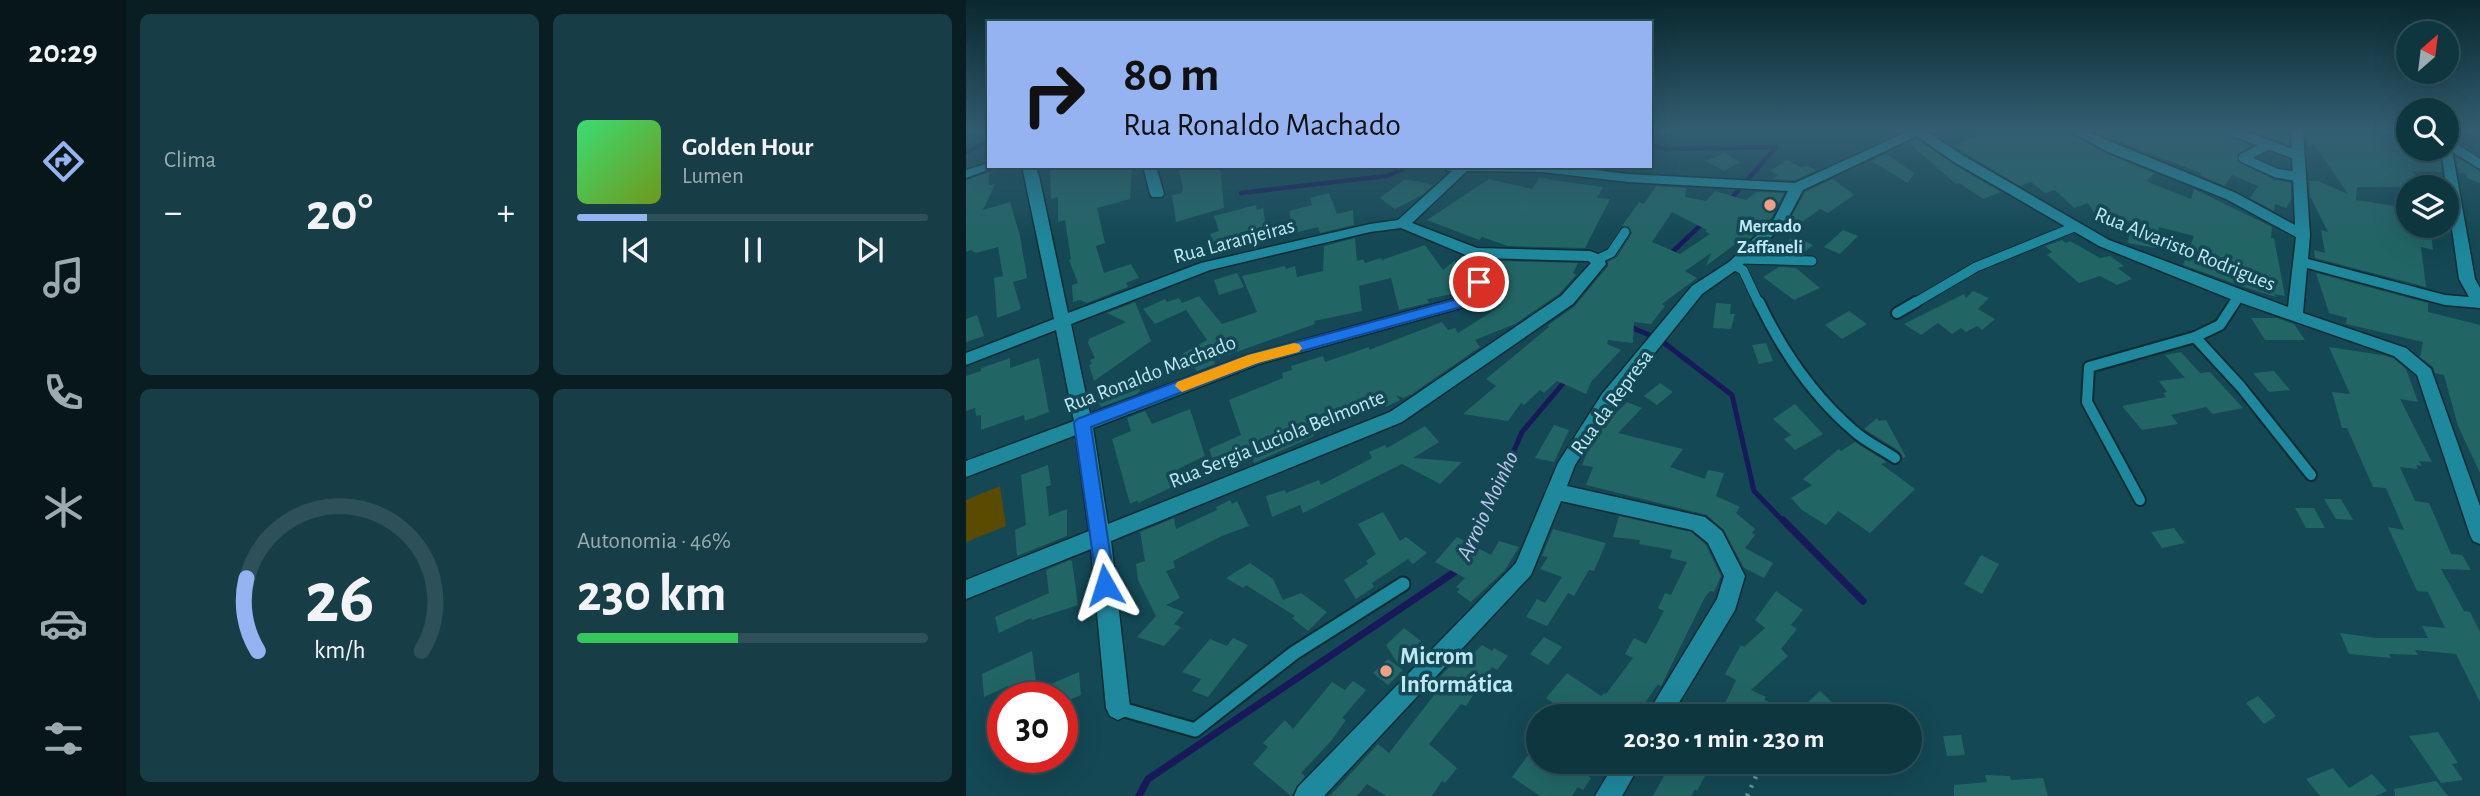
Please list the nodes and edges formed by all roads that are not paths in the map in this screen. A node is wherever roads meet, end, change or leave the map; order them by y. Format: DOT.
graph roads {
  1 [pos="985,168"];
  2 [pos="1028,168"];
  3 [pos="1150,168"];
  4 [pos="1454,168"];
  5 [pos="1552,168"];
  6 [pos="1838,168"];
  7 [pos="1974,168"];
  8 [pos="2161,168"];
  9 [pos="2263,168"];
  10 [pos="2300,168"];
  11 [pos="2451,168"];
  12 [pos="966,174"];
  13 [pos="2300,177"];
  14 [pos="1797,187"];
  15 [pos="1157,194"];
  16 [pos="1402,224"];
  17 [pos="2074,227"];
  18 [pos="1625,232"];
  19 [pos="2303,235"];
  20 [pos="1475,253"];
  21 [pos="1594,258"];
  22 [pos="1812,261"];
  23 [pos="1736,262"];
  24 [pos="2302,262"];
  25 [pos="2239,296"];
  26 [pos="2480,303"];
  27 [pos="1897,313"];
  28 [pos="2295,314"];
  29 [pos="1062,321"];
  30 [pos="2195,337"];
  31 [pos="966,359"];
  32 [pos="1083,423"];
  33 [pos="1895,458"];
  34 [pos="966,469"];
  35 [pos="2311,475"];
  36 [pos="1556,492"];
  37 [pos="2140,500"];
  38 [pos="2480,535"];
  39 [pos="1100,536"];
  40 [pos="1403,584"];
  41 [pos="966,590"];
  42 [pos="1665,704"];
  43 [pos="1118,708"];
  44 [pos="1622,774"];
  45 [pos="1307,796"];
  46 [pos="1608,796"];
  1 -- 12 [label="street"];
  2 -- 29 [label="street"];
  3 -- 15 [label="street"];
  4 -- 16 [label="street"];
  5 -- 14 [label="street"];
  6 -- 14 [label="street"];
  7 -- 17 [label="street, Rua Alvaristo Rodrigues"];
  8 -- 19 [label="street"];
  9 -- 13 [label="lane"];
  10 -- 13 [label="street"];
  11 -- 26 [label="street"];
  13 -- 19 [label="street"];
  14 -- 23 [label="street, Rua da Represa"];
  16 -- 20 [label="street"];
  16 -- 29 [label="street, Rua Laranjeiras"];
  17 -- 25 [label="street, Rua Alvaristo Rodrigues"];
  17 -- 27 [label="lane"];
  18 -- 21 [label="lane"];
  19 -- 24 [label="street"];
  20 -- 21 [label="street"];
  20 -- 32 [label="street, Rua Ronaldo Machado"];
  21 -- 39 [label="street, Rua Sergia Luciola Belmonte"];
  22 -- 23 [label="lane"];
  23 -- 33 [label="lane"];
  23 -- 36 [label="street, Rua da Represa"];
  24 -- 26 [label="street"];
  24 -- 28 [label="street"];
  25 -- 28 [label="street, Rua Alvaristo Rodrigues"];
  25 -- 30 [label="lane"];
  28 -- 38 [label="street, Rua Alvaristo Rodrigues"];
  29 -- 31 [label="street, Rua Laranjeiras"];
  29 -- 32 [label="street"];
  30 -- 35 [label="lane"];
  30 -- 37 [label="lane"];
  32 -- 34 [label="street, Rua Ronaldo Machado"];
  32 -- 39 [label="street"];
  36 -- 42 [label="street"];
  36 -- 45 [label="street, Rua da Represa"];
  39 -- 41 [label="street, Rua Sergia Luciola Belmonte"];
  39 -- 43 [label="street"];
  40 -- 43 [label="lane"];
  44 -- 46 [label="street"];
}
